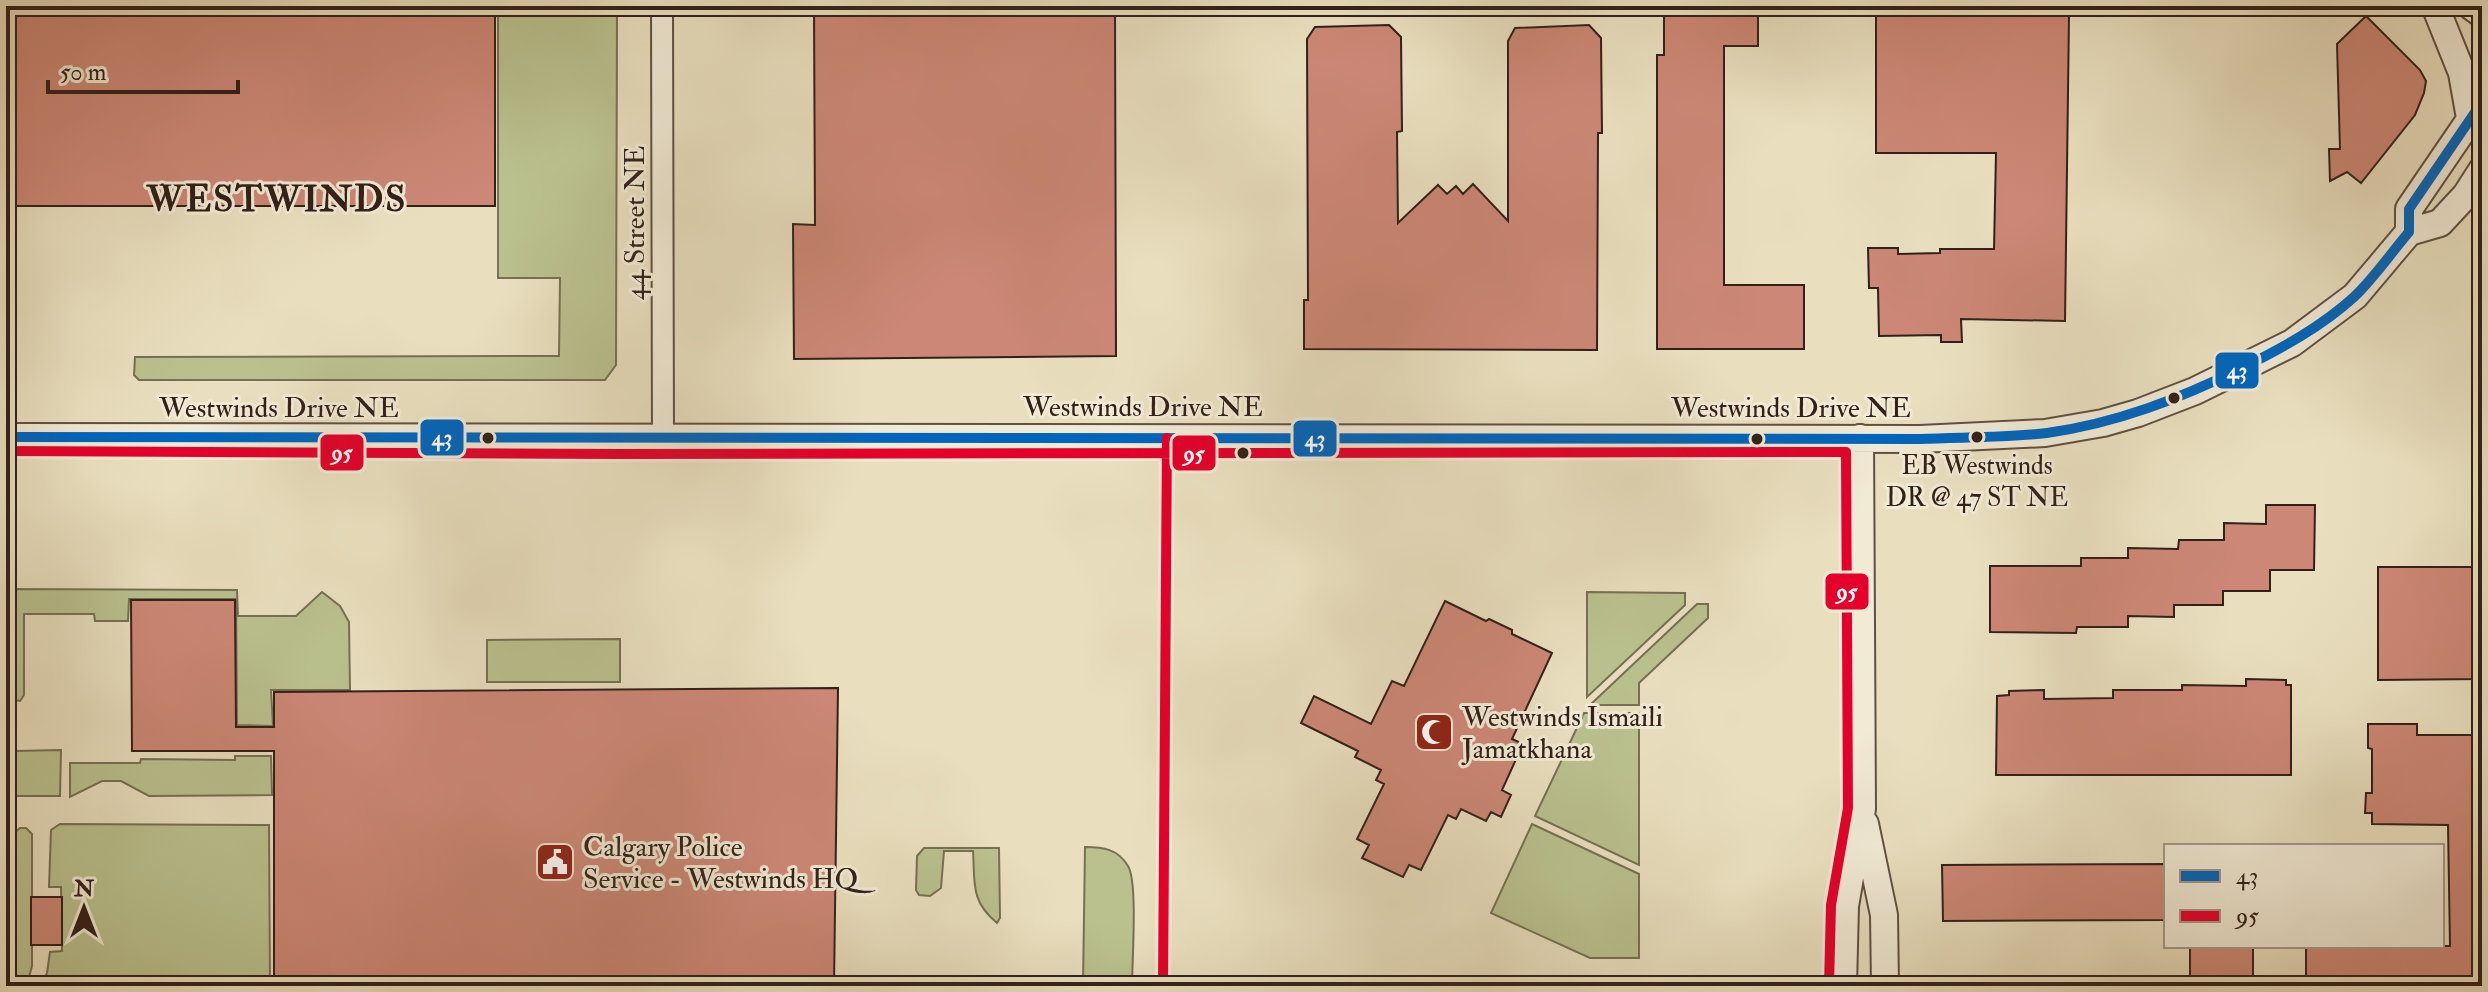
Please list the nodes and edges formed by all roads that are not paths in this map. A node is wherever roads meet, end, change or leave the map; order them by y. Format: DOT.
graph roads {
  1 [pos="662,6"];
  2 [pos="2435,6"];
  3 [pos="2471,6"];
  4 [pos="2482,14"];
  5 [pos="2476,110"];
  6 [pos="2482,170"];
  7 [pos="2474,192"];
  8 [pos="2409,232"];
  9 [pos="6,437"];
  10 [pos="1860,438"];
  11 [pos="663,440"];
  12 [pos="1862,809"];
  13 [pos="1843,986"];
  14 [pos="1885,986"];
  1 -- 11 [label="street, 44 Street NE"];
  2 -- 5 [label="street"];
  3 -- 4 [label="street"];
  5 -- 8 [label="street, Westwinds Drive NE"];
  6 -- 7 [label="street, Westwinds Drive NE"];
  7 -- 8 [label="street, Westwinds Drive NE"];
  8 -- 10 [label="street, Westwinds Drive NE"];
  9 -- 11 [label="street, Westwinds Drive NE"];
  10 -- 11 [label="street, Westwinds Drive NE"];
  10 -- 12 [label="street"];
  12 -- 13 [label="street"];
  12 -- 14 [label="street"];
}
